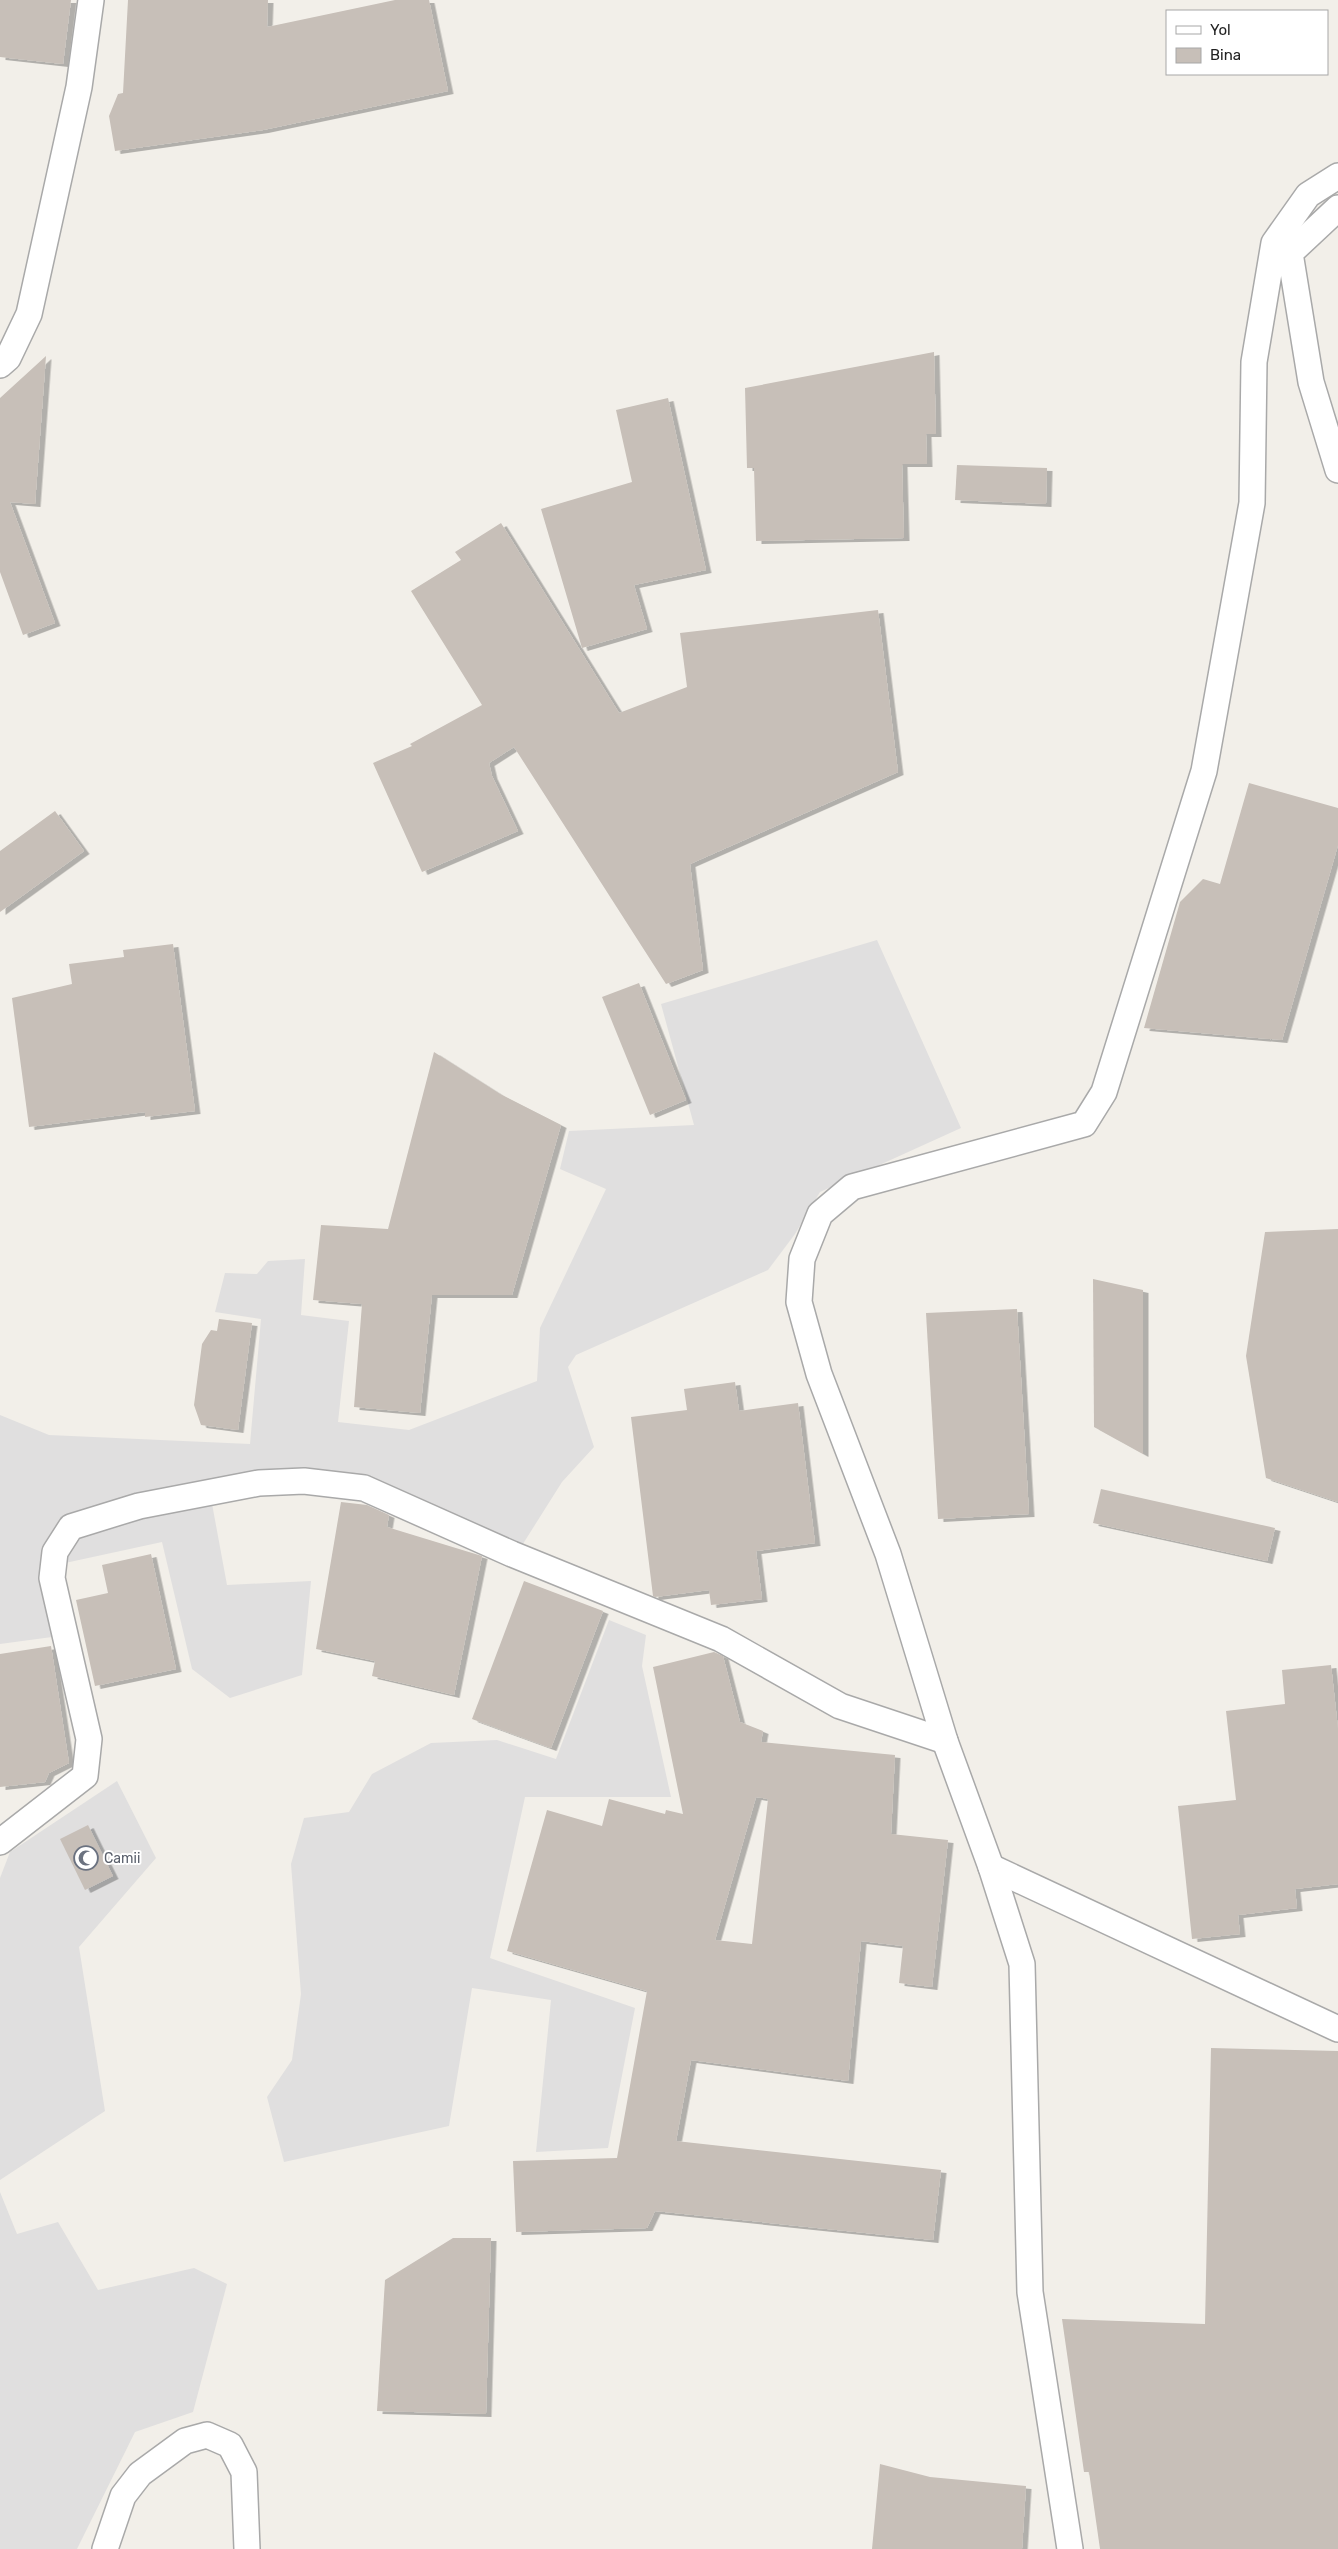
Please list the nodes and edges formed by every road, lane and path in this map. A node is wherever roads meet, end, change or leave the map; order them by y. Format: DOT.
graph roads {
  1 [pos="91,0"];
  2 [pos="1338,176"];
  3 [pos="1338,208"];
  4 [pos="0,365"];
  5 [pos="1338,470"];
  6 [pos="945,1742"];
  7 [pos="0,1842"];
  8 [pos="991,1867"];
  9 [pos="1338,2028"];
  10 [pos="105,2549"];
  11 [pos="247,2549"];
  12 [pos="1070,2549"];
  1 -- 4 [label="street"];
  2 -- 6 [label="street"];
  3 -- 5 [label="street"];
  6 -- 7 [label="street"];
  6 -- 8 [label="street"];
  8 -- 9 [label="street"];
  8 -- 12 [label="street"];
  10 -- 11 [label="street"];
}
